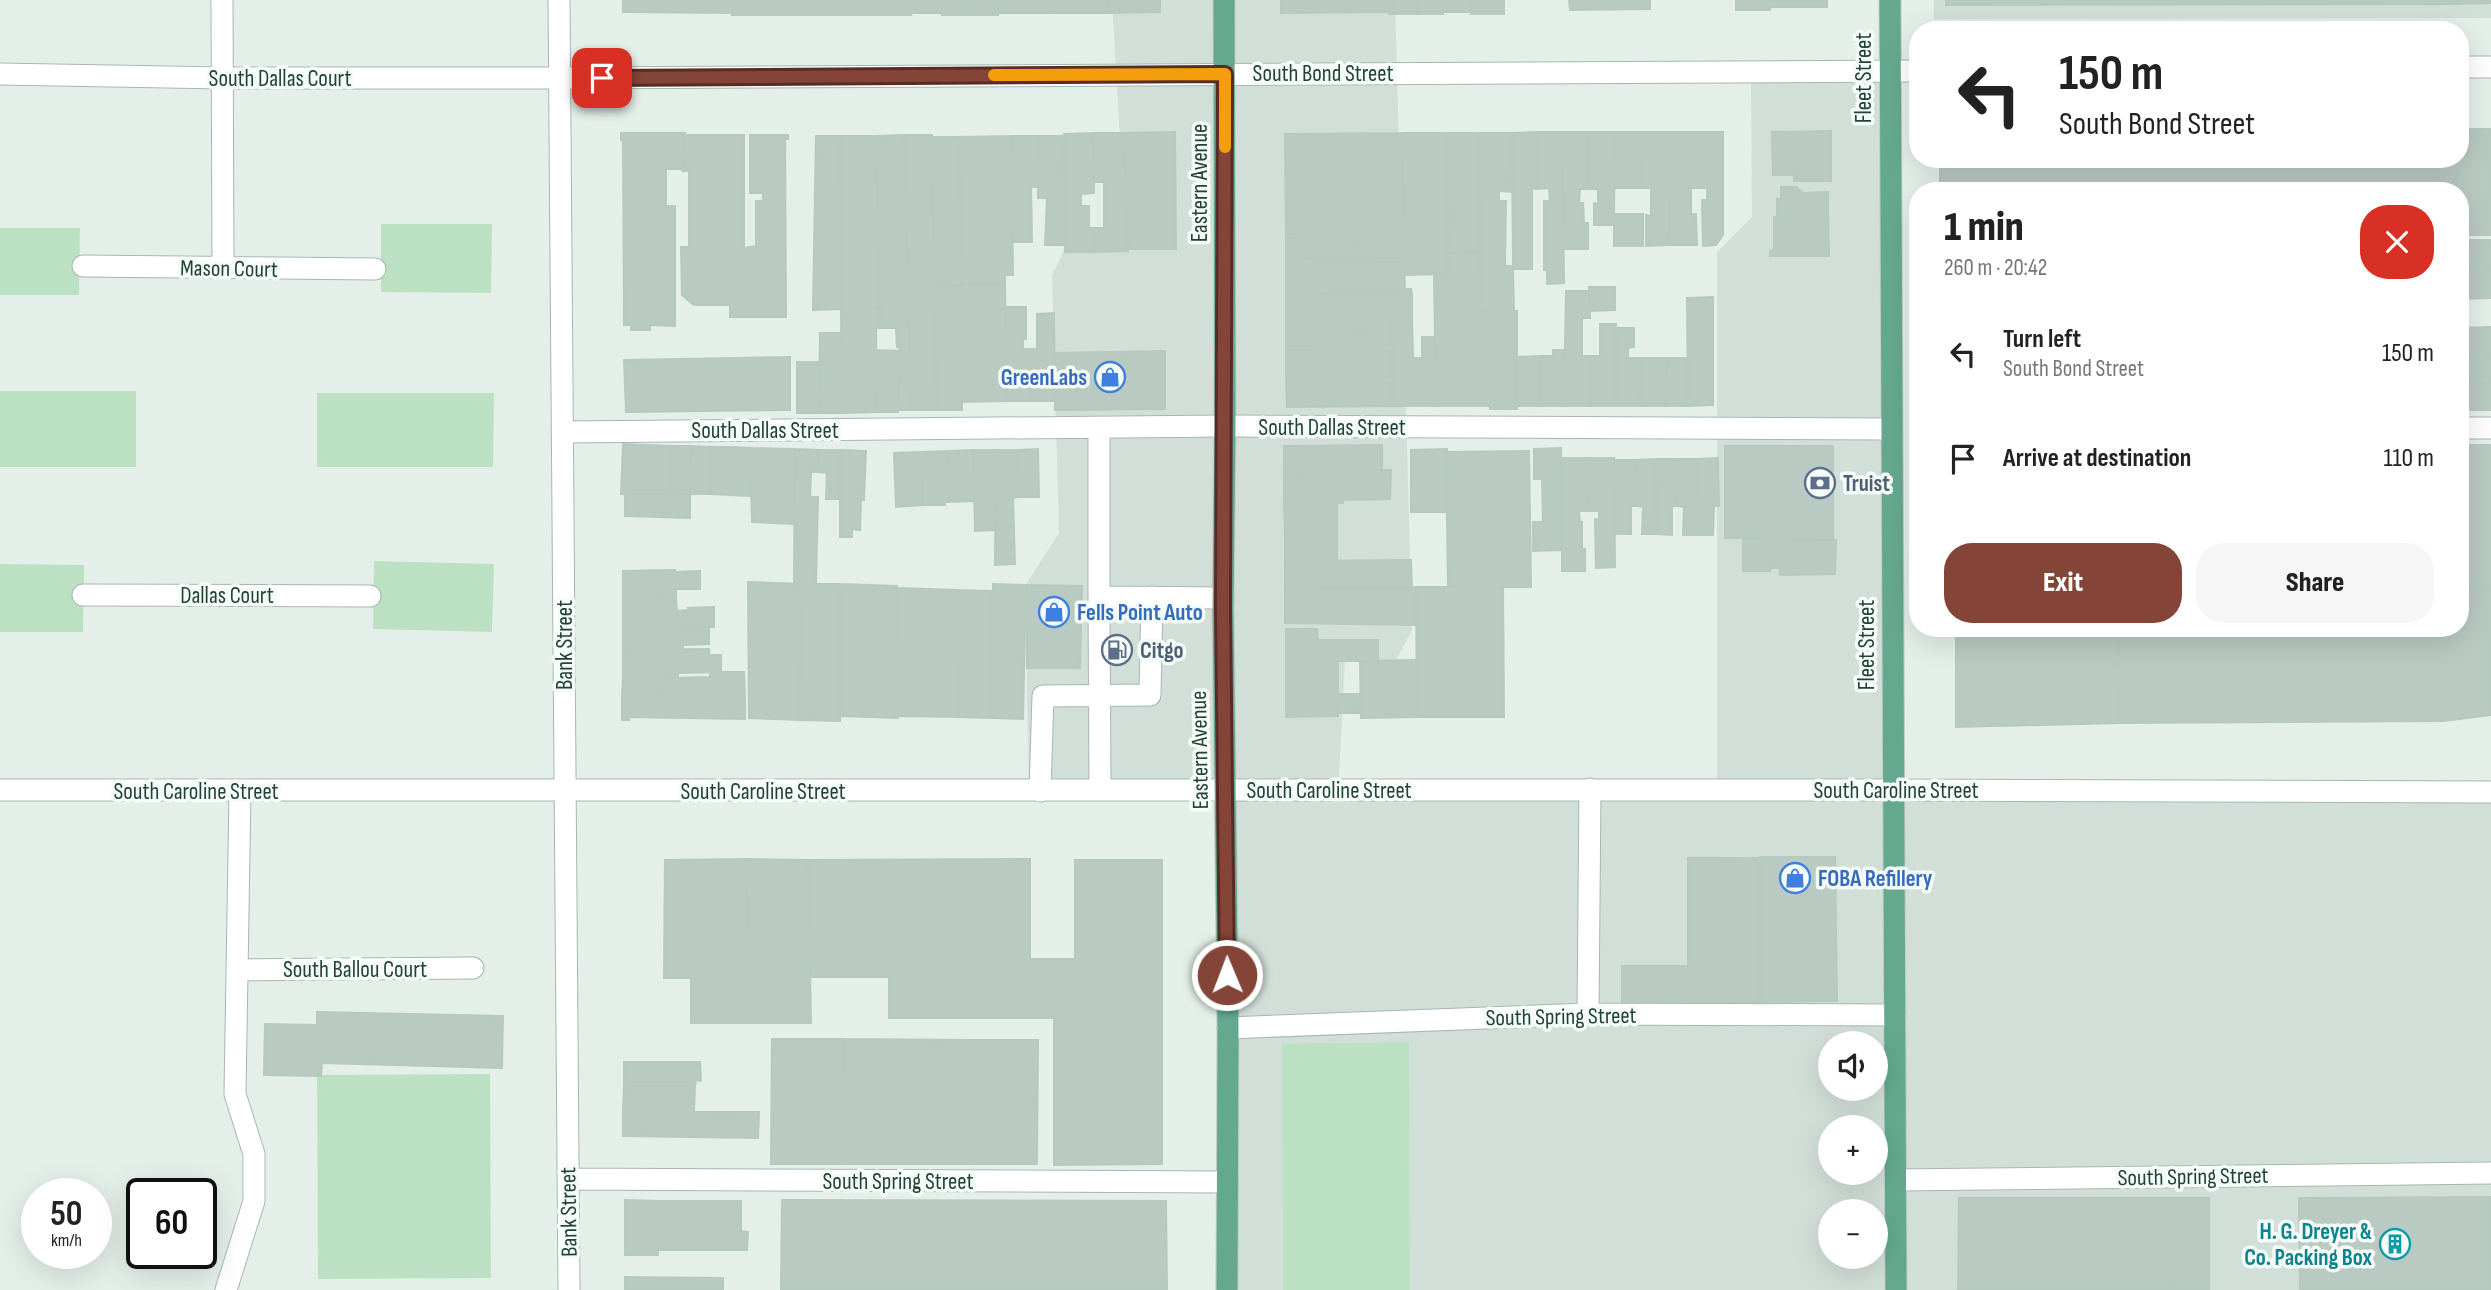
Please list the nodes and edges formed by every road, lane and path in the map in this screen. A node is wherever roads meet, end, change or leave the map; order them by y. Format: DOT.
graph roads {
  1 [pos="222,0"];
  2 [pos="559,0"];
  3 [pos="1224,0"];
  4 [pos="1889,0"];
  5 [pos="2469,67"];
  6 [pos="2491,67"];
  7 [pos="1890,71"];
  8 [pos="1909,71"];
  9 [pos="0,74"];
  10 [pos="1225,74"];
  11 [pos="223,78"];
  12 [pos="559,78"];
  13 [pos="83,266"];
  14 [pos="223,267"];
  15 [pos="375,269"];
  16 [pos="1225,426"];
  17 [pos="1099,428"];
  18 [pos="2469,428"];
  19 [pos="2491,428"];
  20 [pos="1891,429"];
  21 [pos="562,432"];
  22 [pos="83,595"];
  23 [pos="370,596"];
  24 [pos="1099,597"];
  25 [pos="1152,597"];
  26 [pos="1223,598"];
  27 [pos="1098,695"];
  28 [pos="1590,789"];
  29 [pos="0,790"];
  30 [pos="1040,790"];
  31 [pos="1100,790"];
  32 [pos="1226,790"];
  33 [pos="1893,790"];
  34 [pos="240,791"];
  35 [pos="565,792"];
  36 [pos="2491,792"];
  37 [pos="473,968"];
  38 [pos="237,970"];
  39 [pos="1588,1014"];
  40 [pos="1895,1015"];
  41 [pos="1228,1028"];
  42 [pos="2491,1173"];
  43 [pos="568,1179"];
  44 [pos="1896,1180"];
  45 [pos="1227,1182"];
  46 [pos="226,1290"];
  47 [pos="569,1290"];
  48 [pos="1227,1290"];
  49 [pos="1896,1290"];
  1 -- 11 [label="street"];
  2 -- 12 [label="street, Bank Street"];
  3 -- 10 [label="main road, Eastern Avenue"];
  4 -- 7 [label="main road, Fleet Street"];
  5 -- 6 [label="street"];
  7 -- 8 [label="street, South Bond Street"];
  7 -- 10 [label="street, South Bond Street"];
  7 -- 20 [label="main road, Fleet Street"];
  9 -- 11 [label="street, South Dallas Court"];
  10 -- 12 [label="street, South Bond Street"];
  10 -- 16 [label="main road, Eastern Avenue"];
  11 -- 12 [label="street, South Dallas Court"];
  11 -- 14 [label="street"];
  12 -- 21 [label="street, Bank Street"];
  13 -- 14 [label="street, Mason Court"];
  14 -- 15 [label="street, Mason Court"];
  16 -- 17 [label="street, South Dallas Street"];
  16 -- 20 [label="street, South Dallas Street"];
  16 -- 26 [label="main road, Eastern Avenue"];
  17 -- 21 [label="street, South Dallas Street"];
  17 -- 24 [label="street"];
  18 -- 19 [label="street"];
  20 -- 33 [label="main road, Fleet Street"];
  21 -- 35 [label="street, Bank Street"];
  22 -- 23 [label="street, Dallas Court"];
  24 -- 25 [label="street"];
  24 -- 27 [label="street"];
  25 -- 26 [label="street"];
  25 -- 27 [label="street"];
  26 -- 32 [label="main road, Eastern Avenue"];
  27 -- 30 [label="street"];
  27 -- 31 [label="street"];
  28 -- 32 [label="street, South Caroline Street"];
  28 -- 33 [label="street, South Caroline Street"];
  28 -- 39 [label="street"];
  29 -- 34 [label="street, South Caroline Street"];
  30 -- 31 [label="street, South Caroline Street"];
  30 -- 35 [label="street, South Caroline Street"];
  31 -- 32 [label="street, South Caroline Street"];
  32 -- 41 [label="main road, Eastern Avenue"];
  33 -- 36 [label="street, South Caroline Street"];
  33 -- 40 [label="main road, Fleet Street"];
  34 -- 35 [label="street, South Caroline Street"];
  34 -- 38 [label="street"];
  35 -- 43 [label="street, Bank Street"];
  37 -- 38 [label="street, South Ballou Court"];
  38 -- 46 [label="street"];
  39 -- 40 [label="street, South Spring Street"];
  39 -- 41 [label="street, South Spring Street"];
  40 -- 44 [label="main road, Fleet Street"];
  41 -- 45 [label="main road, Eastern Avenue"];
  42 -- 44 [label="street, South Spring Street"];
  43 -- 45 [label="street, South Spring Street"];
  43 -- 47 [label="street, Bank Street"];
  44 -- 49 [label="main road, Fleet Street"];
  45 -- 48 [label="main road, Eastern Avenue"];
}
